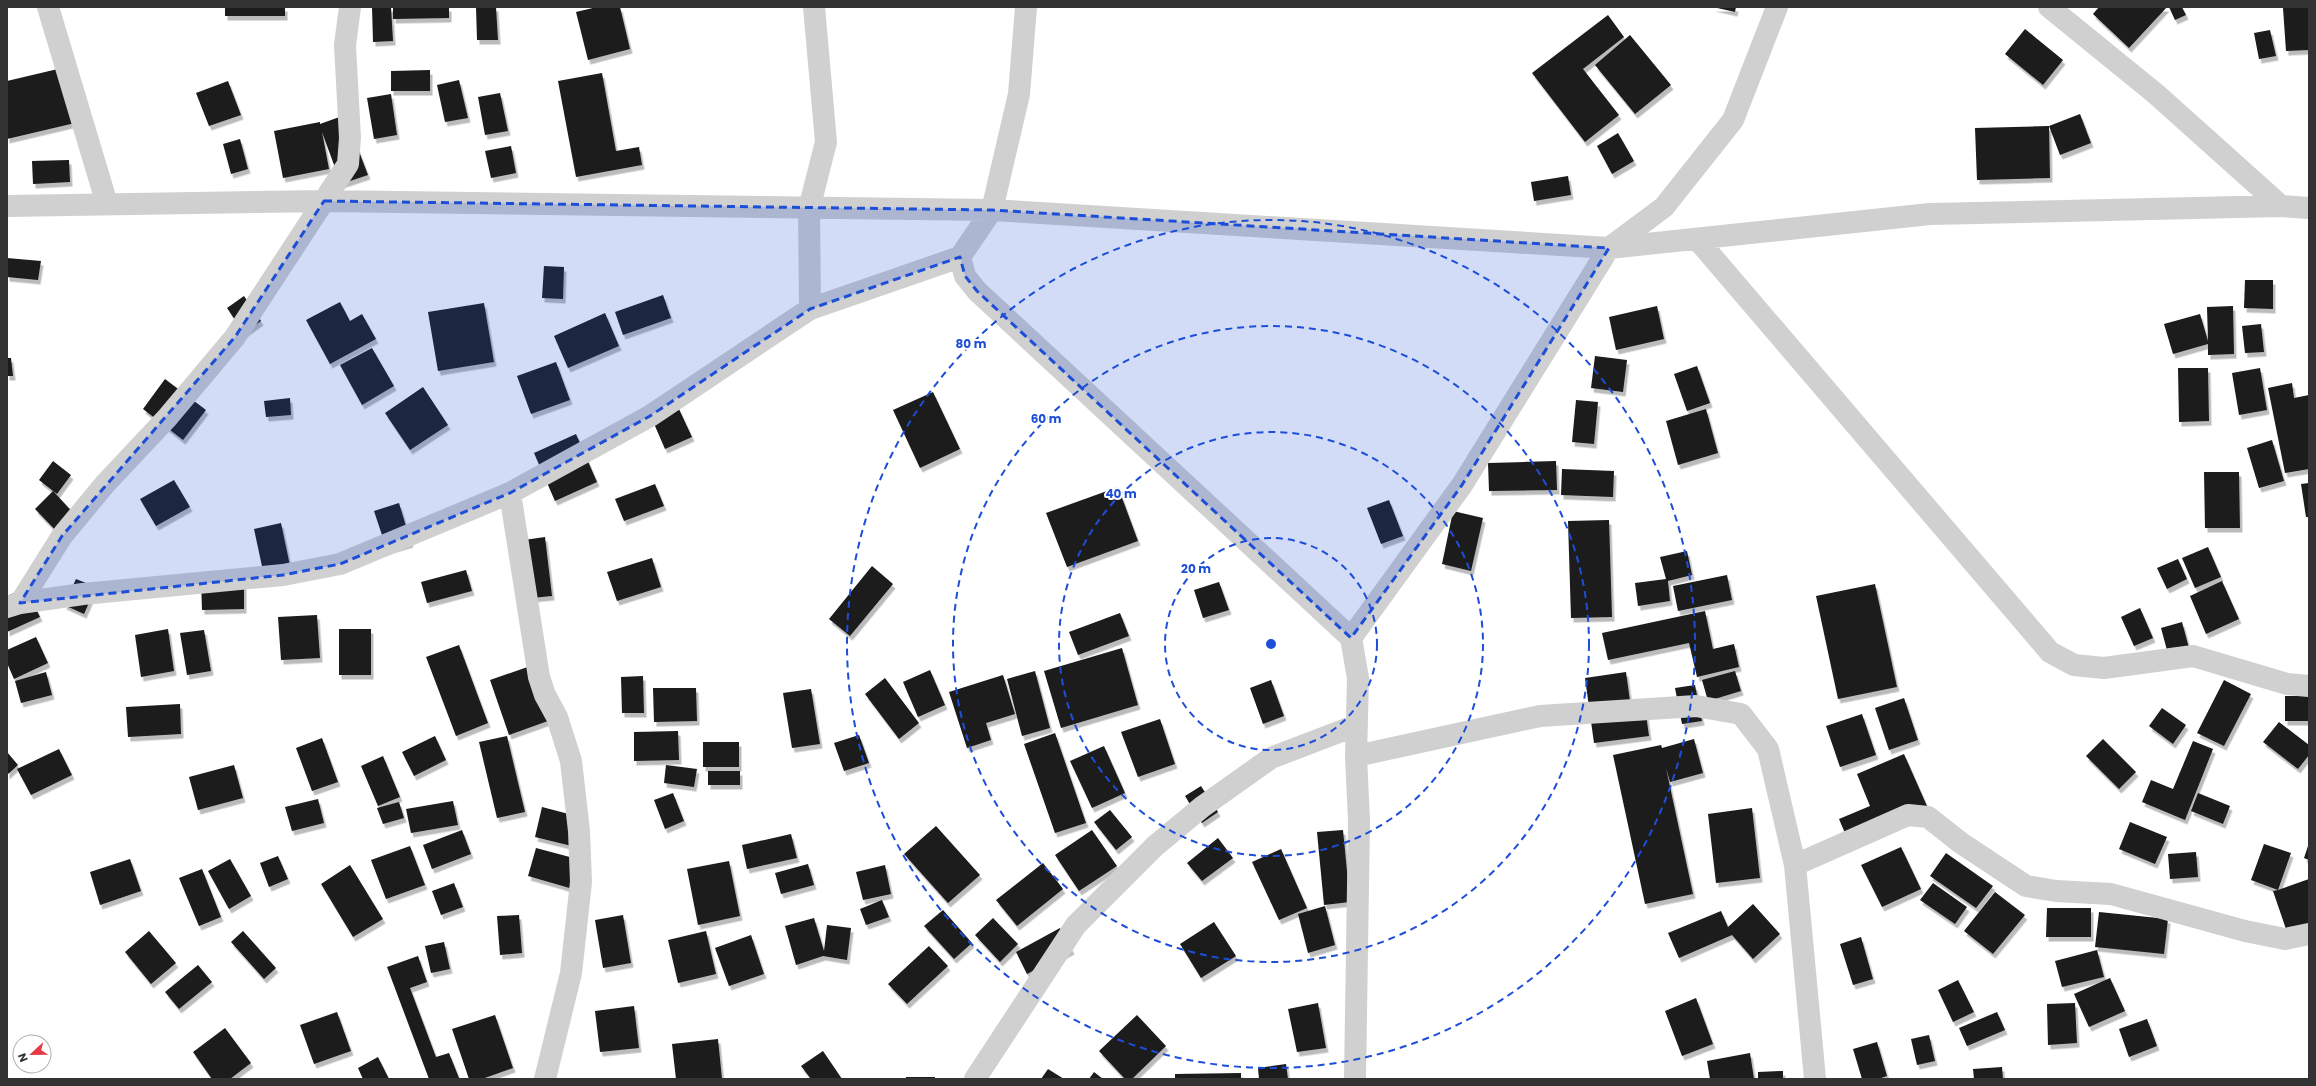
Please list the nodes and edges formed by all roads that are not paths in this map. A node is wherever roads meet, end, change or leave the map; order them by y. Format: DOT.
graph roads {
  1 [pos="48,7"];
  2 [pos="350,7"];
  3 [pos="814,7"];
  4 [pos="1026,7"];
  5 [pos="1777,7"];
  6 [pos="2049,7"];
  7 [pos="324,202"];
  8 [pos="107,204"];
  9 [pos="7,206"];
  10 [pos="2281,206"];
  11 [pos="2309,208"];
  12 [pos="809,209"];
  13 [pos="992,210"];
  14 [pos="1697,239"];
  15 [pos="1609,248"];
  16 [pos="960,257"];
  17 [pos="810,309"];
  18 [pos="510,493"];
  19 [pos="13,605"];
  20 [pos="1351,638"];
  21 [pos="2309,686"];
  22 [pos="1357,725"];
  23 [pos="1356,756"];
  24 [pos="1795,864"];
  25 [pos="2309,934"];
  26 [pos="545,1079"];
  27 [pos="975,1079"];
  28 [pos="1355,1079"];
  29 [pos="1815,1079"];
  1 -- 8 [label="street"];
  2 -- 7 [label="street"];
  3 -- 12 [label="street"];
  4 -- 13 [label="street"];
  5 -- 15 [label="street"];
  6 -- 10 [label="street"];
  7 -- 8 [label="street"];
  7 -- 12 [label="street"];
  7 -- 19 [label="street"];
  8 -- 9 [label="street"];
  10 -- 11 [label="street"];
  10 -- 14 [label="street"];
  12 -- 13 [label="street"];
  12 -- 17 [label="street"];
  13 -- 15 [label="street"];
  13 -- 16 [label="street"];
  14 -- 15 [label="street"];
  14 -- 21 [label="street"];
  15 -- 20 [label="street"];
  16 -- 17 [label="street"];
  16 -- 20 [label="street"];
  17 -- 18 [label="street"];
  18 -- 19 [label="street"];
  18 -- 26 [label="street"];
  20 -- 22 [label="street"];
  22 -- 23 [label="street"];
  22 -- 27 [label="street"];
  23 -- 24 [label="street"];
  23 -- 28 [label="street"];
  24 -- 25 [label="street"];
  24 -- 29 [label="street"];
}
